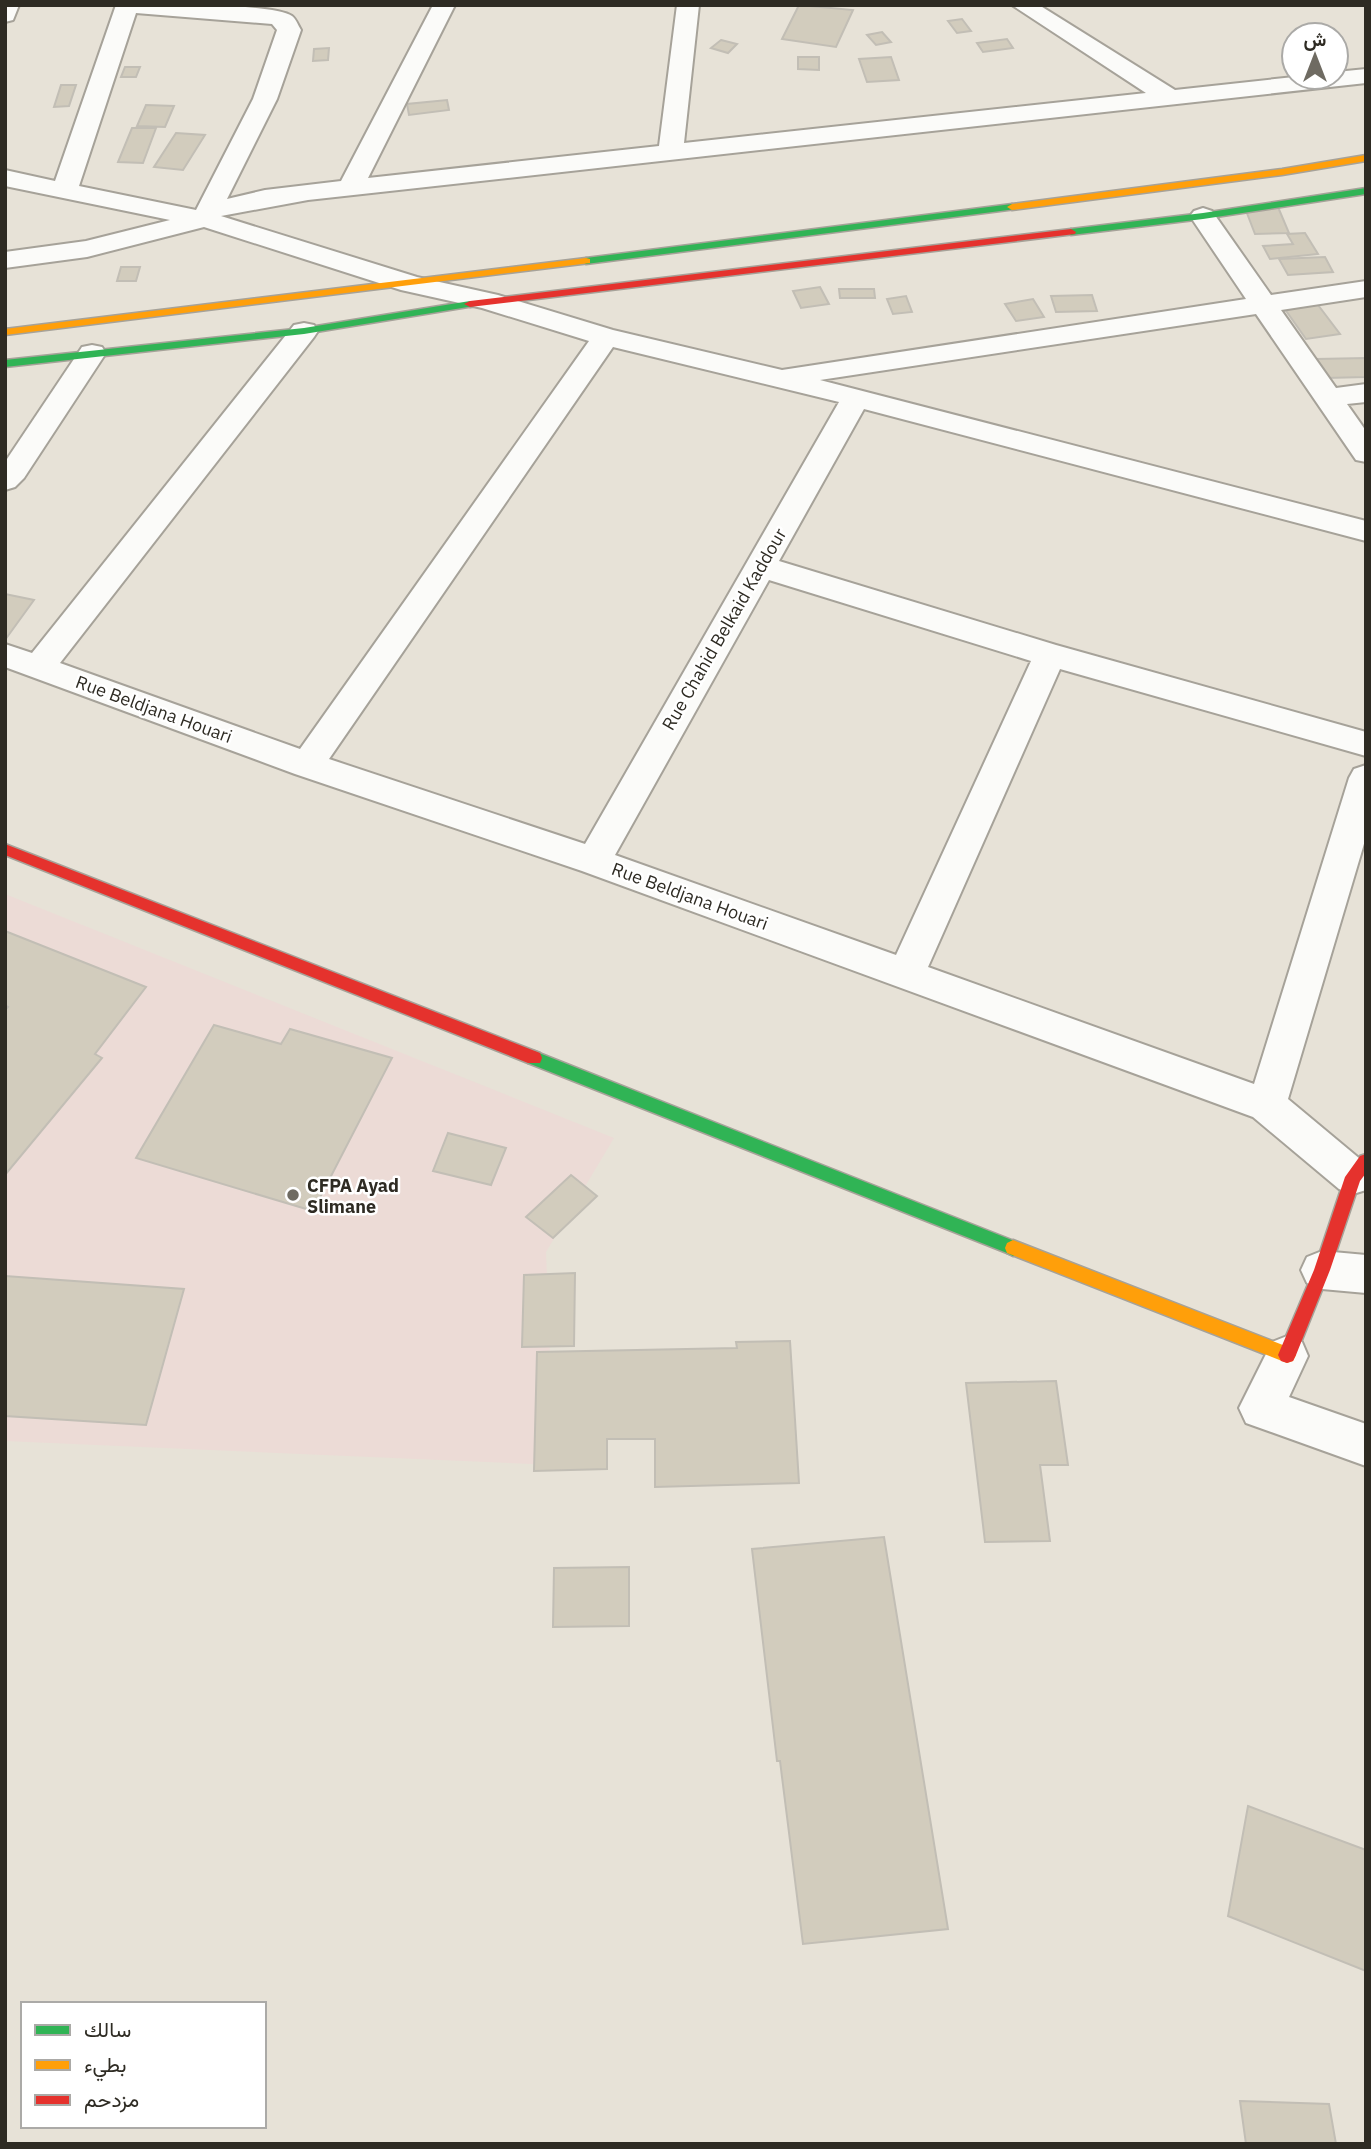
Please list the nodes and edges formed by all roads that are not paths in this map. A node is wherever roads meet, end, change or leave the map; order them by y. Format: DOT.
graph roads {
  1 [pos="8,5"];
  2 [pos="444,5"];
  3 [pos="688,5"];
  4 [pos="1023,5"];
  5 [pos="127,6"];
  6 [pos="5,15"];
  7 [pos="1366,76"];
  8 [pos="1171,98"];
  9 [pos="671,152"];
  10 [pos="1366,158"];
  11 [pos="5,178"];
  12 [pos="350,188"];
  13 [pos="64,191"];
  14 [pos="1366,191"];
  15 [pos="206,215"];
  16 [pos="1203,216"];
  17 [pos="5,260"];
  18 [pos="410,284"];
  19 [pos="1366,289"];
  20 [pos="488,301"];
  21 [pos="1263,303"];
  22 [pos="304,331"];
  23 [pos="5,332"];
  24 [pos="606,337"];
  25 [pos="92,353"];
  26 [pos="5,364"];
  27 [pos="777,377"];
  28 [pos="1366,393"];
  29 [pos="856,398"];
  30 [pos="1327,398"];
  31 [pos="1366,453"];
  32 [pos="8,474"];
  33 [pos="1366,531"];
  34 [pos="759,566"];
  35 [pos="5,655"];
  36 [pos="1050,655"];
  37 [pos="39,667"];
  38 [pos="1366,744"];
  39 [pos="307,765"];
  40 [pos="1366,778"];
  41 [pos="5,849"];
  42 [pos="594,860"];
  43 [pos="906,975"];
  44 [pos="1267,1105"];
  45 [pos="1359,1169"];
  46 [pos="1322,1270"];
  47 [pos="1366,1274"];
  48 [pos="1287,1356"];
  49 [pos="1366,1445"];
  1 -- 6 [label="street"];
  2 -- 12 [label="street"];
  3 -- 9 [label="street"];
  4 -- 8 [label="street"];
  5 -- 13 [label="street"];
  5 -- 15 [label="street"];
  7 -- 8 [label="street"];
  8 -- 9 [label="street"];
  9 -- 12 [label="street"];
  10 -- 18 [label="street"];
  11 -- 13 [label="street"];
  12 -- 15 [label="street"];
  13 -- 15 [label="street"];
  14 -- 16 [label="street"];
  15 -- 17 [label="street"];
  15 -- 18 [label="street"];
  16 -- 20 [label="street"];
  16 -- 21 [label="street"];
  18 -- 20 [label="street"];
  18 -- 23 [label="street"];
  19 -- 21 [label="street"];
  20 -- 22 [label="street"];
  20 -- 24 [label="street"];
  21 -- 27 [label="street"];
  21 -- 30 [label="street"];
  22 -- 25 [label="street"];
  22 -- 37 [label="street"];
  24 -- 27 [label="street"];
  24 -- 39 [label="street"];
  25 -- 26 [label="street"];
  25 -- 32 [label="street"];
  27 -- 29 [label="street"];
  28 -- 30 [label="street"];
  29 -- 33 [label="street"];
  29 -- 34 [label="street, Rue Chahid Belkaid Kaddour"];
  30 -- 31 [label="street"];
  34 -- 36 [label="street"];
  34 -- 42 [label="street, Rue Chahid Belkaid Kaddour"];
  35 -- 37 [label="street, Rue Beldjana Houari"];
  36 -- 38 [label="street"];
  36 -- 43 [label="street"];
  37 -- 39 [label="street, Rue Beldjana Houari"];
  39 -- 42 [label="street, Rue Beldjana Houari"];
  40 -- 44 [label="street"];
  41 -- 48 [label="street"];
  42 -- 43 [label="street, Rue Beldjana Houari"];
  43 -- 44 [label="street, Rue Beldjana Houari"];
  44 -- 45 [label="street, Rue Beldjana Houari"];
  45 -- 46 [label="street"];
  46 -- 47 [label="street"];
  46 -- 48 [label="street"];
  48 -- 49 [label="street"];
}
